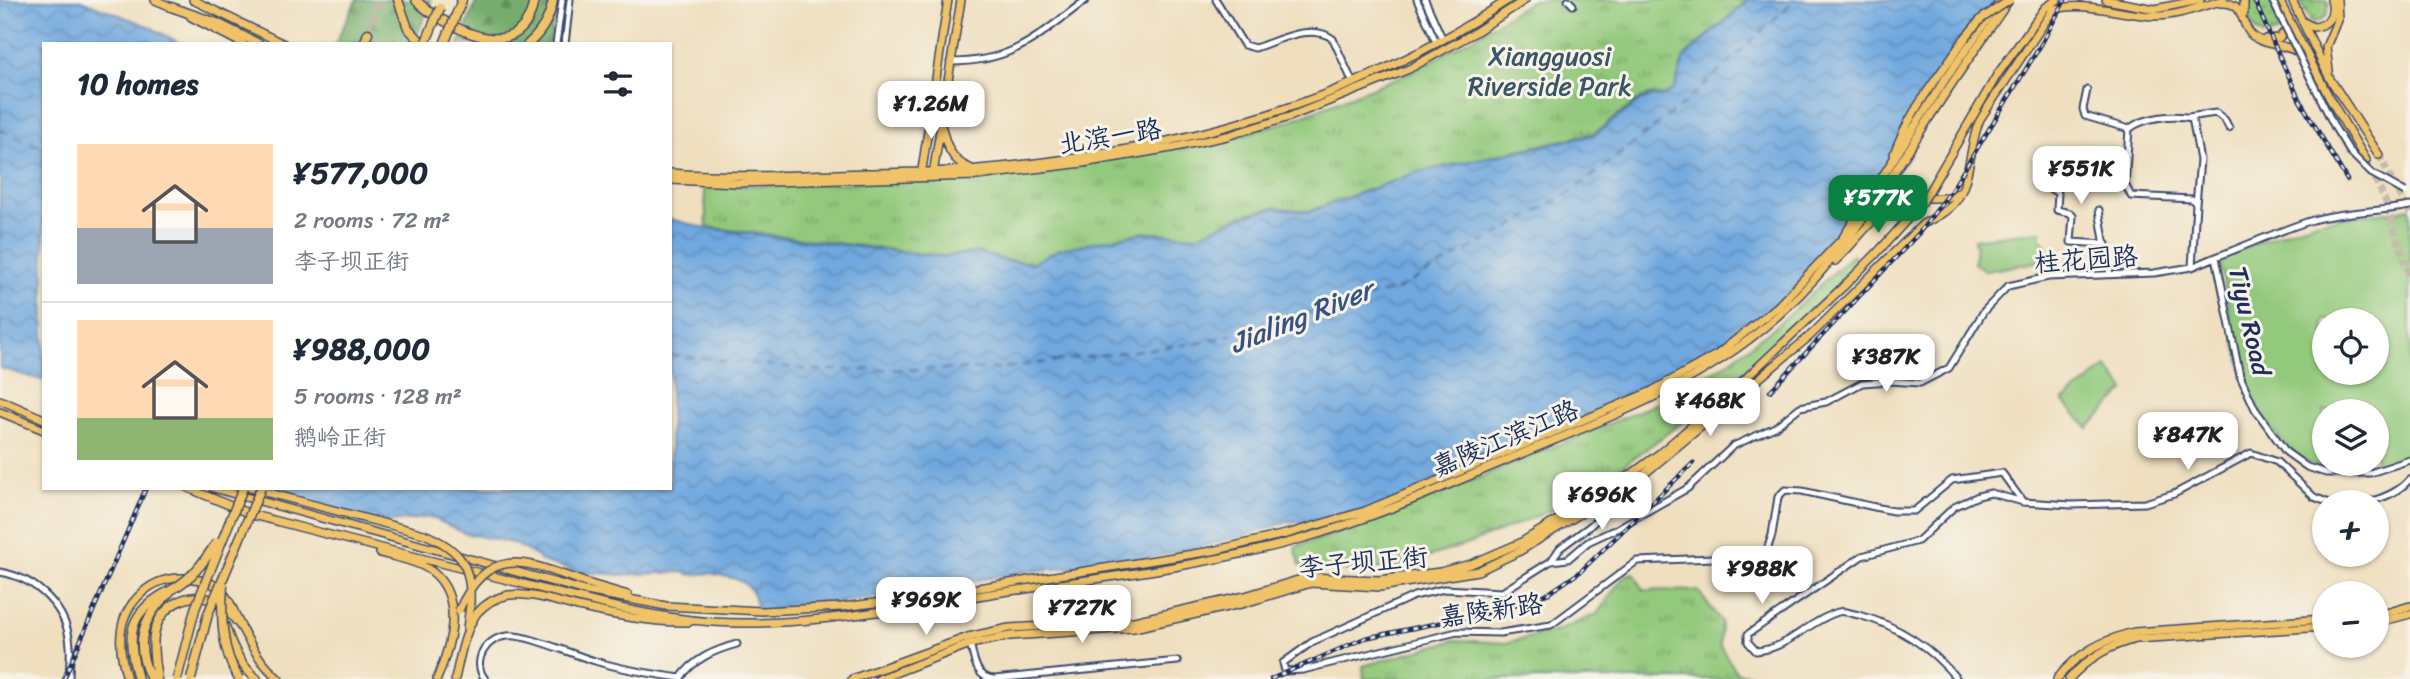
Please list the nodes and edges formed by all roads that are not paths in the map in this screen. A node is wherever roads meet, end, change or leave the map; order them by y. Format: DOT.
graph roads {
  1 [pos="155,0"];
  2 [pos="193,0"];
  3 [pos="398,0"];
  4 [pos="416,0"];
  5 [pos="462,0"];
  6 [pos="534,0"];
  7 [pos="553,0"];
  8 [pos="562,0"];
  9 [pos="570,0"];
  10 [pos="948,0"];
  11 [pos="961,0"];
  12 [pos="1086,0"];
  13 [pos="1216,0"];
  14 [pos="1417,0"];
  15 [pos="1425,0"];
  16 [pos="1508,0"];
  17 [pos="1525,0"];
  18 [pos="2001,0"];
  19 [pos="2010,0"];
  20 [pos="2057,0"];
  21 [pos="2106,0"];
  22 [pos="2224,0"];
  23 [pos="2244,0"];
  24 [pos="2272,0"];
  25 [pos="2279,0"];
  26 [pos="2292,0"];
  27 [pos="2331,0"];
  28 [pos="2337,0"];
  29 [pos="2201,3"];
  30 [pos="442,4"];
  31 [pos="2115,6"];
  32 [pos="171,7"];
  33 [pos="2284,9"];
  34 [pos="2301,20"];
  35 [pos="368,33"];
  36 [pos="239,42"];
  37 [pos="255,42"];
  38 [pos="280,42"];
  39 [pos="366,42"];
  40 [pos="422,42"];
  41 [pos="425,42"];
  42 [pos="445,42"];
  43 [pos="530,42"];
  44 [pos="556,42"];
  45 [pos="565,42"];
  46 [pos="1440,42"];
  47 [pos="950,62"];
  48 [pos="2312,66"];
  49 [pos="2330,79"];
  50 [pos="1353,83"];
  51 [pos="2087,90"];
  52 [pos="2188,117"];
  53 [pos="930,120"];
  54 [pos="941,124"];
  55 [pos="2229,128"];
  56 [pos="2129,129"];
  57 [pos="925,152"];
  58 [pos="2379,155"];
  59 [pos="2367,160"];
  60 [pos="1889,168"];
  61 [pos="977,169"];
  62 [pos="898,172"];
  63 [pos="672,173"];
  64 [pos="921,175"];
  65 [pos="933,175"];
  66 [pos="672,180"];
  67 [pos="2040,180"];
  68 [pos="1962,189"];
  69 [pos="2405,192"];
  70 [pos="2196,204"];
  71 [pos="2410,206"];
  72 [pos="2099,210"];
  73 [pos="2106,244"];
  74 [pos="2216,257"];
  75 [pos="2192,267"];
  76 [pos="2110,275"];
  77 [pos="1815,280"];
  78 [pos="0,400"];
  79 [pos="0,412"];
  80 [pos="42,418"];
  81 [pos="42,428"];
  82 [pos="2410,460"];
  83 [pos="2410,479"];
  84 [pos="1629,484"];
  85 [pos="193,490"];
  86 [pos="216,490"];
  87 [pos="242,490"];
  88 [pos="258,490"];
  89 [pos="260,490"];
  90 [pos="2312,495"];
  91 [pos="2389,495"];
  92 [pos="2024,502"];
  93 [pos="257,516"];
  94 [pos="225,531"];
  95 [pos="1551,561"];
  96 [pos="0,572"];
  97 [pos="224,579"];
  98 [pos="173,589"];
  99 [pos="666,606"];
  100 [pos="2410,606"];
  101 [pos="842,611"];
  102 [pos="2389,612"];
  103 [pos="221,613"];
  104 [pos="2410,614"];
  105 [pos="2389,620"];
  106 [pos="2312,621"];
  107 [pos="710,622"];
  108 [pos="1147,622"];
  109 [pos="240,625"];
  110 [pos="2312,628"];
  111 [pos="466,637"];
  112 [pos="450,639"];
  113 [pos="969,640"];
  114 [pos="737,644"];
  115 [pos="1178,661"];
  116 [pos="680,678"];
  117 [pos="69,679"];
  118 [pos="127,679"];
  119 [pos="138,679"];
  120 [pos="151,679"];
  121 [pos="157,679"];
  122 [pos="177,679"];
  123 [pos="191,679"];
  124 [pos="239,679"];
  125 [pos="257,679"];
  126 [pos="279,679"];
  127 [pos="439,679"];
  128 [pos="455,679"];
  129 [pos="485,679"];
  130 [pos="852,679"];
  131 [pos="879,679"];
  132 [pos="994,679"];
  133 [pos="1957,679"];
  134 [pos="2057,679"];
  135 [pos="2069,679"];
  1 -- 32 [label="main road"];
  2 -- 38 [label="main road"];
  3 -- 40 [label="highway"];
  4 -- 6 [label="highway"];
  5 -- 42 [label="highway, bridge"];
  7 -- 43 [label="highway"];
  8 -- 44 [label="street"];
  9 -- 45 [label="street"];
  10 -- 53 [label="main road"];
  11 -- 47 [label="main road"];
  12 -- 47 [label="street"];
  13 -- 50 [label="street"];
  14 -- 46 [label="street"];
  15 -- 46 [label="street"];
  16 -- 46 [label="main road, 北滨一路"];
  17 -- 65 [label="main road, 北滨一路"];
  18 -- 60 [label="main road, 嘉陵江滨江路, bridge"];
  19 -- 60 [label="main road, bridge"];
  19 -- 77 [label="main road, 嘉陵江滨江路"];
  20 -- 108 [label="main road, 李子坝正街, bridge"];
  21 -- 31 [label="main road"];
  22 -- 29 [label="main road"];
  23 -- 33 [label="main road"];
  24 -- 69 [label="street, bridge"];
  25 -- 33 [label="main road"];
  26 -- 34 [label="main road"];
  27 -- 34 [label="main road"];
  28 -- 49 [label="main road"];
  29 -- 31 [label="main road"];
  29 -- 48 [label="main road"];
  30 -- 41 [label="highway, bridge"];
  31 -- 68 [label="main road, 李子坝正街"];
  32 -- 36 [label="main road"];
  32 -- 37 [label="highway"];
  33 -- 48 [label="main road"];
  34 -- 49 [label="main road"];
  35 -- 39 [label="highway"];
  46 -- 50 [label="main road, 北滨一路"];
  47 -- 54 [label="main road"];
  48 -- 59 [label="main road"];
  49 -- 58 [label="main road"];
  50 -- 61 [label="main road, 北滨一路"];
  51 -- 56 [label="street"];
  52 -- 55 [label="street"];
  52 -- 56 [label="street"];
  52 -- 70 [label="street"];
  53 -- 54 [label="main road"];
  53 -- 57 [label="main road"];
  54 -- 61 [label="main road"];
  54 -- 65 [label="main road"];
  56 -- 70 [label="street"];
  57 -- 62 [label="main road"];
  57 -- 64 [label="main road"];
  60 -- 101 [label="main road, 嘉陵江滨江路"];
  61 -- 65 [label="main road, 北滨一路"];
  62 -- 63 [label="main road, 北滨一路"];
  62 -- 64 [label="main road, 北滨一路"];
  64 -- 65 [label="main road, 北滨一路"];
  64 -- 66 [label="main road, 北滨一路"];
  67 -- 73 [label="street"];
  68 -- 77 [label="main road"];
  68 -- 84 [label="main road, 李子坝正街"];
  70 -- 75 [label="street"];
  71 -- 74 [label="street, Tiyu Road"];
  72 -- 73 [label="street"];
  73 -- 76 [label="street"];
  74 -- 75 [label="street, 桂花园路"];
  74 -- 82 [label="street, Tiyu Road"];
  75 -- 76 [label="street, 桂花园路"];
  76 -- 95 [label="street, 桂花园路"];
  77 -- 101 [label="main road, 嘉陵江滨江路"];
  78 -- 80 [label="main road"];
  79 -- 81 [label="main road"];
  83 -- 91 [label="street"];
  84 -- 95 [label="street, 嘉陵新路"];
  84 -- 108 [label="main road, 李子坝正街"];
  85 -- 93 [label="main road"];
  86 -- 99 [label="main road, bridge"];
  87 -- 94 [label="highway, bridge"];
  88 -- 111 [label="main road, bridge"];
  89 -- 97 [label="highway, bridge"];
  90 -- 92 [label="street"];
  92 -- 95 [label="street, 嘉陵新路"];
  92 -- 133 [label="street"];
  93 -- 107 [label="main road, bridge"];
  93 -- 112 [label="main road"];
  94 -- 98 [label="highway, bridge"];
  94 -- 122 [label="highway, bridge"];
  96 -- 117 [label="street"];
  97 -- 103 [label="highway, bridge"];
  97 -- 123 [label="highway, bridge"];
  98 -- 119 [label="highway"];
  98 -- 120 [label="highway"];
  99 -- 101 [label="main road"];
  99 -- 112 [label="main road, bridge"];
  100 -- 102 [label="main road"];
  101 -- 107 [label="main road"];
  103 -- 124 [label="highway, bridge"];
  103 -- 125 [label="highway, bridge"];
  104 -- 105 [label="main road"];
  106 -- 134 [label="main road"];
  107 -- 111 [label="main road"];
  108 -- 113 [label="main road, 李子坝正街"];
  109 -- 118 [label="main road, bridge"];
  109 -- 121 [label="highway, bridge"];
  109 -- 126 [label="main road"];
  110 -- 135 [label="main road"];
  111 -- 128 [label="main road"];
  112 -- 127 [label="main road"];
  113 -- 130 [label="main road, 李子坝正街"];
  113 -- 131 [label="main road, 李子坝正街"];
  113 -- 132 [label="street"];
  114 -- 116 [label="street"];
  115 -- 132 [label="street"];
  116 -- 129 [label="street"];
}
